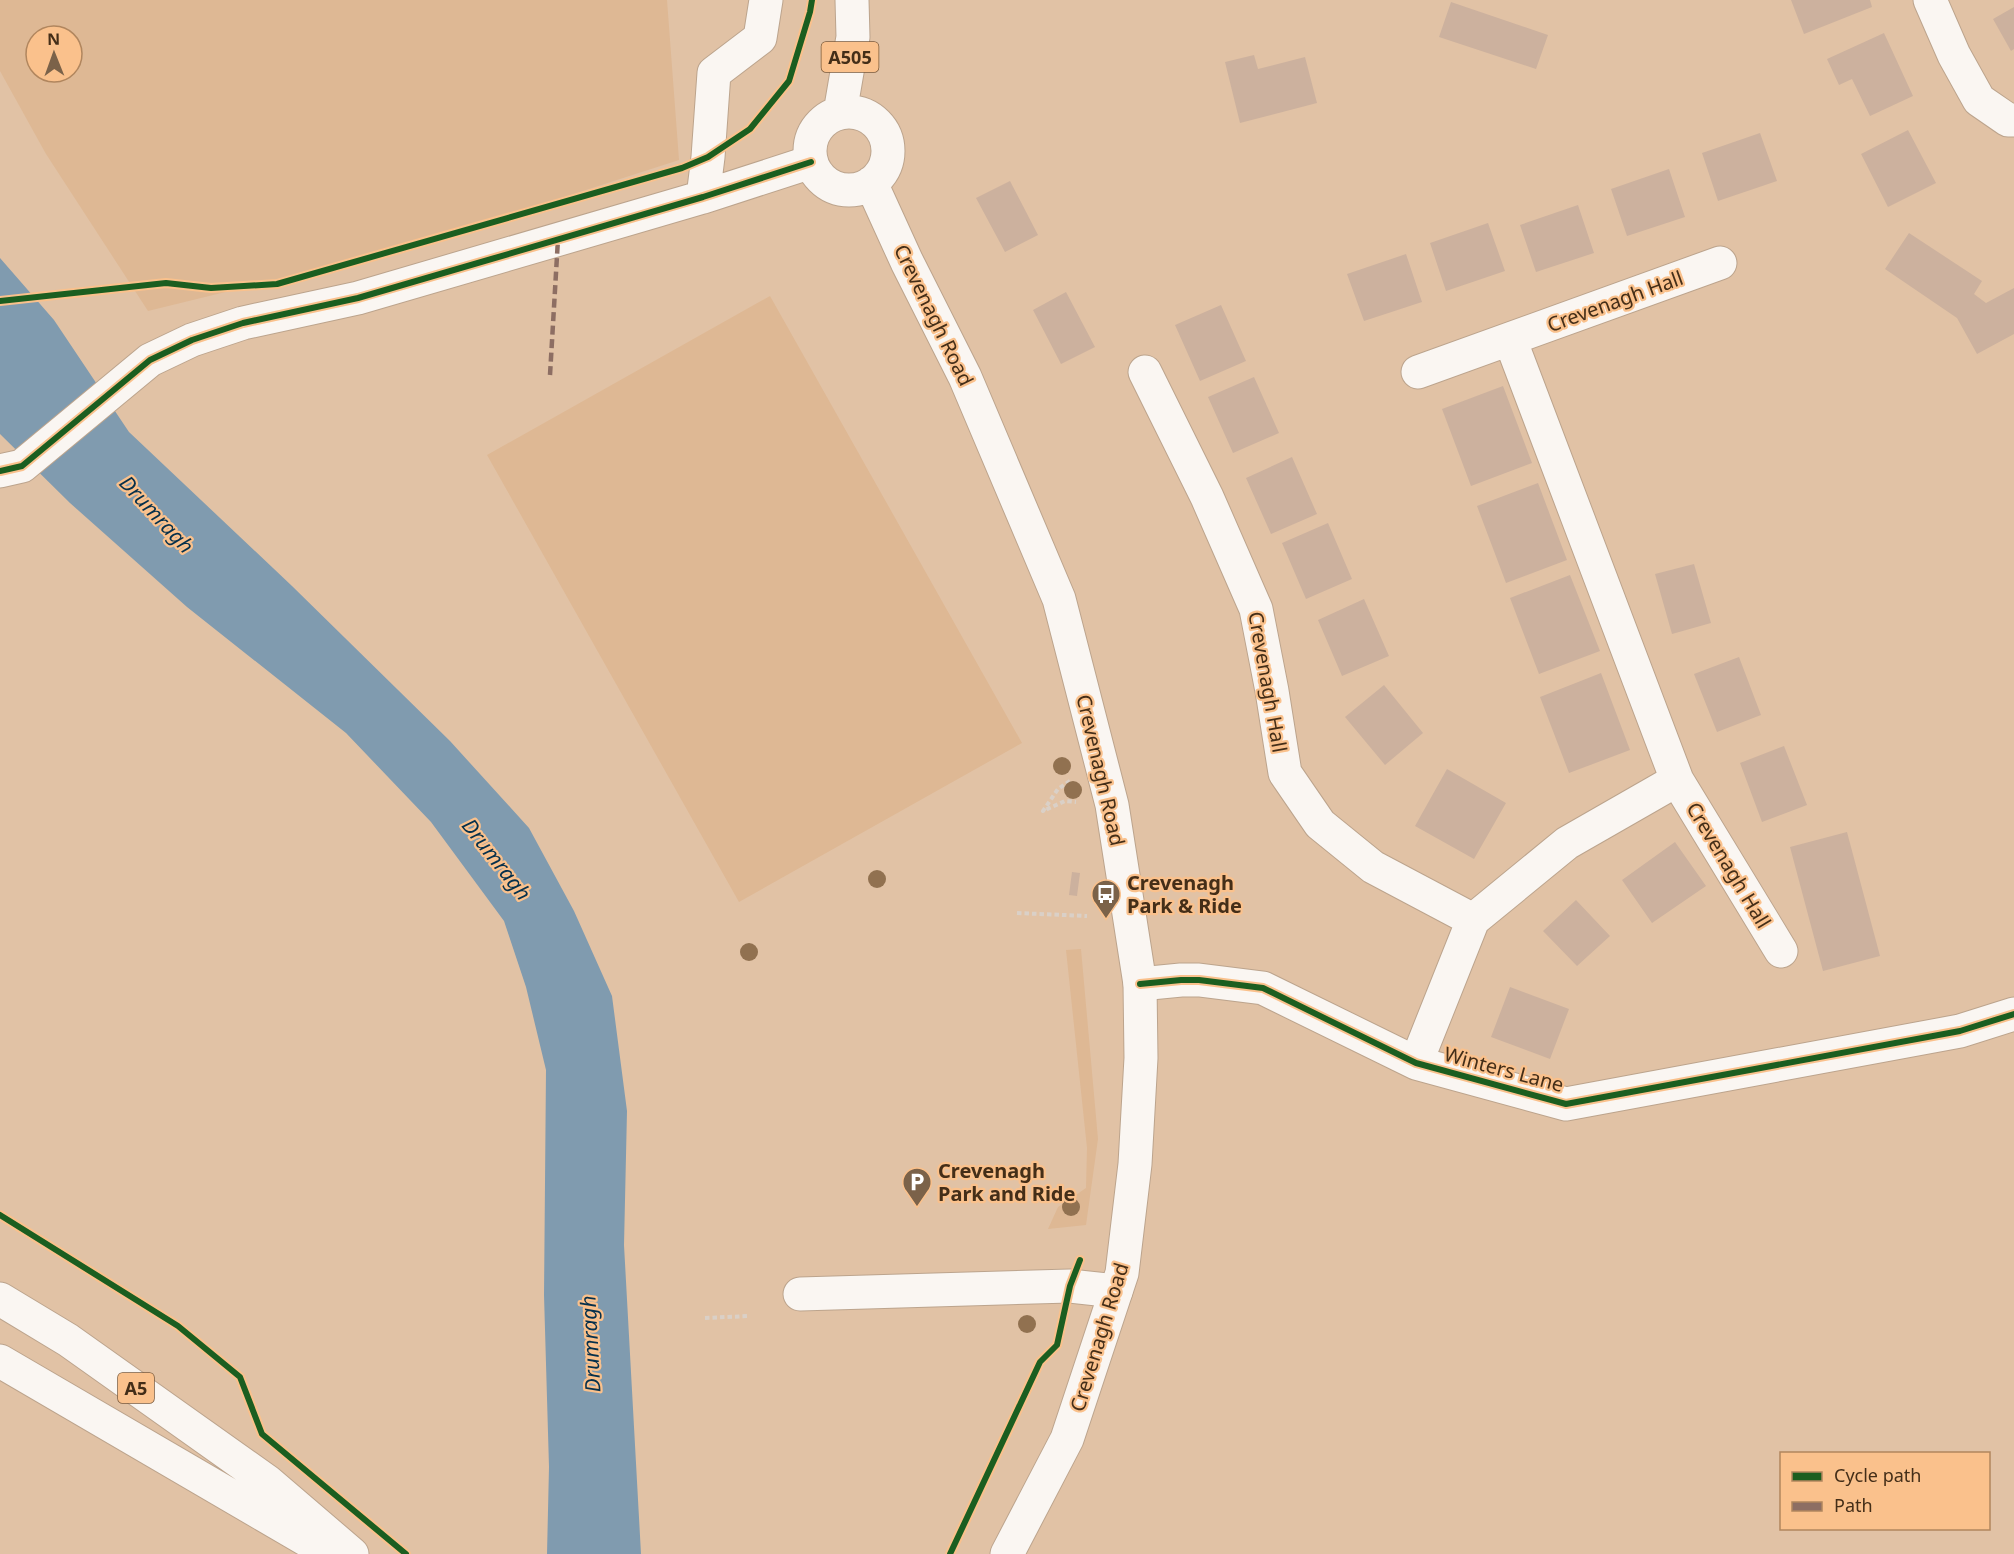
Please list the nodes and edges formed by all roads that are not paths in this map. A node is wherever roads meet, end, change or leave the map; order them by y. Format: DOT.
graph roads {
  1 [pos="766,0"];
  2 [pos="852,0"];
  3 [pos="1930,0"];
  4 [pos="840,113"];
  5 [pos="2014,120"];
  6 [pos="811,162"];
  7 [pos="871,183"];
  8 [pos="703,197"];
  9 [pos="1720,263"];
  10 [pos="1510,339"];
  11 [pos="1145,372"];
  12 [pos="1418,372"];
  13 [pos="11,469"];
  14 [pos="1677,780"];
  15 [pos="1473,920"];
  16 [pos="1781,951"];
  17 [pos="1140,984"];
  18 [pos="2014,1014"];
  19 [pos="1416,1063"];
  20 [pos="1116,1291"];
  21 [pos="800,1294"];
  22 [pos="0,1299"];
  23 [pos="0,1361"];
  24 [pos="331,1554"];
  25 [pos="352,1554"];
  26 [pos="1007,1554"];
  1 -- 8 [label="main road"];
  2 -- 4 [label="main road, A505"];
  3 -- 5 [label="main road"];
  4 -- 6 [label="main road"];
  4 -- 7 [label="main road"];
  6 -- 7 [label="main road"];
  6 -- 8 [label="main road"];
  7 -- 17 [label="main road, Crevenagh Road"];
  8 -- 13 [label="main road"];
  9 -- 10 [label="main road, Crevenagh Hall"];
  10 -- 12 [label="main road, Crevenagh Hall"];
  10 -- 14 [label="main road, Crevenagh Hall"];
  11 -- 15 [label="main road, Crevenagh Hall"];
  14 -- 15 [label="main road, Crevenagh Hall"];
  14 -- 16 [label="main road, Crevenagh Hall"];
  15 -- 19 [label="main road, Crevenagh Hall"];
  17 -- 19 [label="main road, Winters Lane"];
  17 -- 20 [label="main road, Crevenagh Road"];
  18 -- 19 [label="main road, Winters Lane"];
  20 -- 21 [label="main road"];
  20 -- 26 [label="main road, Crevenagh Road"];
  22 -- 25 [label="main road, A5"];
  23 -- 24 [label="main road"];
}
